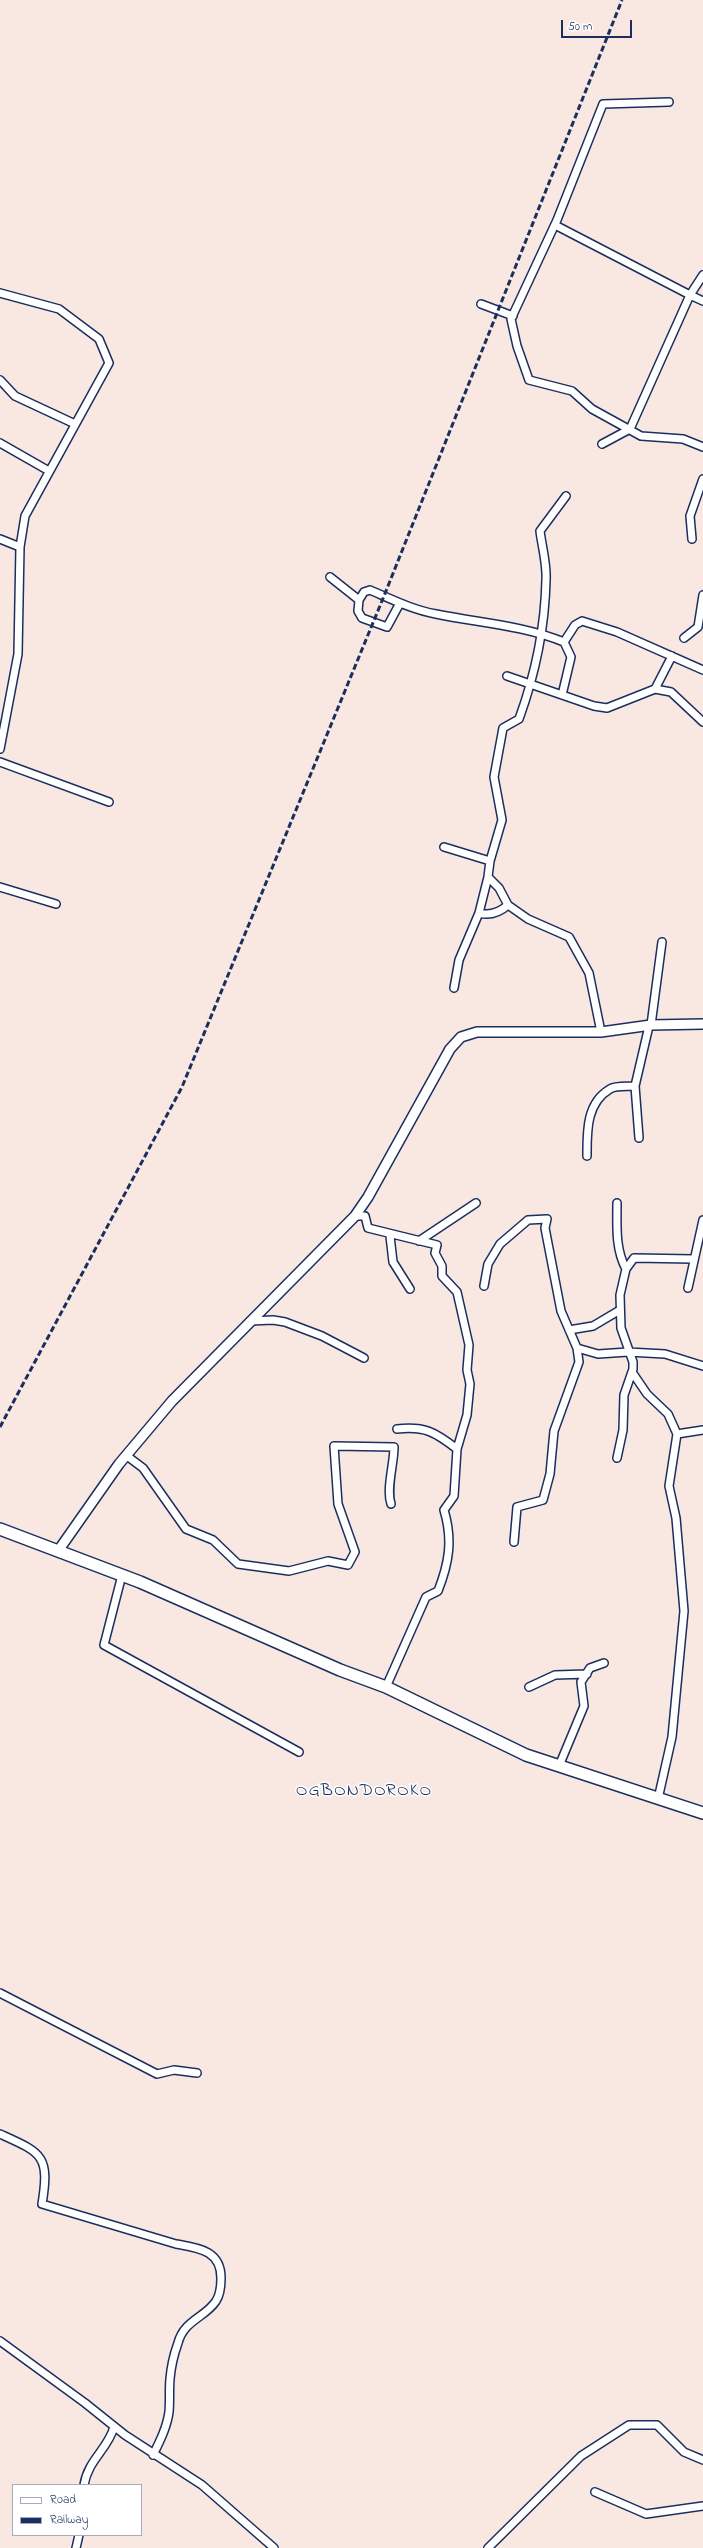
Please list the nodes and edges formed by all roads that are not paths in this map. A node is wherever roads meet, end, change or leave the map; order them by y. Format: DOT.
graph roads {
  1 [pos="669,102"];
  2 [pos="555,225"];
  3 [pos="703,275"];
  4 [pos="0,293"];
  5 [pos="690,295"];
  6 [pos="703,301"];
  7 [pos="481,304"];
  8 [pos="512,316"];
  9 [pos="0,380"];
  10 [pos="75,424"];
  11 [pos="630,429"];
  12 [pos="0,443"];
  13 [pos="602,444"];
  14 [pos="703,447"];
  15 [pos="49,471"];
  16 [pos="703,479"];
  17 [pos="566,496"];
  18 [pos="0,539"];
  19 [pos="692,539"];
  20 [pos="20,547"];
  21 [pos="330,577"];
  22 [pos="703,595"];
  23 [pos="359,600"];
  24 [pos="400,603"];
  25 [pos="540,632"];
  26 [pos="684,638"];
  27 [pos="564,642"];
  28 [pos="672,656"];
  29 [pos="703,670"];
  30 [pos="507,676"];
  31 [pos="531,684"];
  32 [pos="655,689"];
  33 [pos="562,695"];
  34 [pos="703,722"];
  35 [pos="0,749"];
  36 [pos="0,762"];
  37 [pos="109,802"];
  38 [pos="444,847"];
  39 [pos="490,861"];
  40 [pos="488,877"];
  41 [pos="0,887"];
  42 [pos="56,904"];
  43 [pos="508,905"];
  44 [pos="479,913"];
  45 [pos="662,942"];
  46 [pos="454,988"];
  47 [pos="703,1024"];
  48 [pos="650,1026"];
  49 [pos="601,1032"];
  50 [pos="635,1086"];
  51 [pos="639,1138"];
  52 [pos="587,1156"];
  53 [pos="476,1203"];
  54 [pos="617,1203"];
  55 [pos="355,1216"];
  56 [pos="703,1220"];
  57 [pos="390,1236"];
  58 [pos="418,1240"];
  59 [pos="693,1259"];
  60 [pos="626,1269"];
  61 [pos="484,1286"];
  62 [pos="688,1288"];
  63 [pos="410,1289"];
  64 [pos="620,1310"];
  65 [pos="250,1321"];
  66 [pos="569,1330"];
  67 [pos="577,1348"];
  68 [pos="628,1352"];
  69 [pos="364,1358"];
  70 [pos="703,1366"];
  71 [pos="632,1372"];
  72 [pos="397,1429"];
  73 [pos="703,1430"];
  74 [pos="677,1434"];
  75 [pos="457,1449"];
  76 [pos="127,1456"];
  77 [pos="617,1458"];
  78 [pos="392,1504"];
  79 [pos="0,1529"];
  80 [pos="514,1542"];
  81 [pos="58,1551"];
  82 [pos="122,1575"];
  83 [pos="604,1663"];
  84 [pos="587,1674"];
  85 [pos="386,1687"];
  86 [pos="530,1687"];
  87 [pos="299,1752"];
  88 [pos="559,1766"];
  89 [pos="658,1798"];
  90 [pos="703,1812"];
  91 [pos="0,1993"];
  92 [pos="197,2074"];
  93 [pos="0,2134"];
  94 [pos="0,2341"];
  95 [pos="114,2426"];
  96 [pos="153,2455"];
  97 [pos="703,2460"];
  98 [pos="84,2484"];
  99 [pos="595,2492"];
  100 [pos="703,2506"];
  101 [pos="79,2536"];
  102 [pos="76,2548"];
  103 [pos="274,2548"];
  104 [pos="488,2548"];
  1 -- 2 [label="street"];
  2 -- 5 [label="street"];
  2 -- 8 [label="street"];
  3 -- 5 [label="street"];
  4 -- 10 [label="street"];
  5 -- 6 [label="street"];
  5 -- 11 [label="street"];
  7 -- 8 [label="street"];
  8 -- 11 [label="street"];
  9 -- 10 [label="street"];
  10 -- 15 [label="street"];
  11 -- 13 [label="street"];
  11 -- 14 [label="street"];
  12 -- 15 [label="street"];
  15 -- 20 [label="street"];
  16 -- 19 [label="street"];
  17 -- 25 [label="street"];
  18 -- 20 [label="street"];
  20 -- 35 [label="street"];
  21 -- 23 [label="street"];
  22 -- 26 [label="street"];
  23 -- 24 [label="street"];
  23 -- 24 [label="street"];
  24 -- 25 [label="street"];
  25 -- 27 [label="street"];
  25 -- 31 [label="street"];
  27 -- 28 [label="street"];
  27 -- 33 [label="street"];
  28 -- 29 [label="street"];
  28 -- 32 [label="street"];
  30 -- 31 [label="street"];
  31 -- 33 [label="street"];
  31 -- 39 [label="street"];
  32 -- 33 [label="street"];
  32 -- 34 [label="street"];
  36 -- 37 [label="street"];
  38 -- 39 [label="street"];
  39 -- 40 [label="street"];
  40 -- 43 [label="street"];
  40 -- 44 [label="street"];
  41 -- 42 [label="street"];
  43 -- 44 [label="street"];
  43 -- 49 [label="street"];
  44 -- 46 [label="street"];
  45 -- 48 [label="street"];
  47 -- 48 [label="street"];
  48 -- 49 [label="street"];
  48 -- 50 [label="street"];
  49 -- 55 [label="street"];
  50 -- 51 [label="street"];
  50 -- 52 [label="street"];
  53 -- 58 [label="street"];
  54 -- 60 [label="street"];
  55 -- 57 [label="street"];
  55 -- 65 [label="street"];
  56 -- 59 [label="street"];
  57 -- 58 [label="street"];
  57 -- 63 [label="street"];
  58 -- 75 [label="street"];
  59 -- 60 [label="street"];
  59 -- 62 [label="street"];
  60 -- 64 [label="street"];
  61 -- 66 [label="street"];
  64 -- 66 [label="street"];
  64 -- 68 [label="street"];
  65 -- 69 [label="street"];
  65 -- 76 [label="street"];
  66 -- 67 [label="street"];
  67 -- 68 [label="street"];
  67 -- 80 [label="street"];
  68 -- 70 [label="street"];
  68 -- 71 [label="street"];
  71 -- 74 [label="street"];
  71 -- 77 [label="street"];
  72 -- 75 [label="street"];
  73 -- 74 [label="street"];
  74 -- 89 [label="street"];
  75 -- 85 [label="street"];
  76 -- 78 [label="street"];
  76 -- 81 [label="street"];
  79 -- 81 [label="main road"];
  81 -- 82 [label="main road"];
  82 -- 85 [label="main road"];
  82 -- 87 [label="street"];
  83 -- 84 [label="street"];
  84 -- 86 [label="street"];
  84 -- 88 [label="street"];
  85 -- 88 [label="main road"];
  88 -- 89 [label="main road"];
  89 -- 90 [label="main road"];
  91 -- 92 [label="street"];
  93 -- 96 [label="street"];
  94 -- 95 [label="street"];
  95 -- 96 [label="street"];
  95 -- 98 [label="street"];
  96 -- 103 [label="street"];
  97 -- 104 [label="street"];
  99 -- 100 [label="street"];
  101 -- 102 [label="street"];
}
